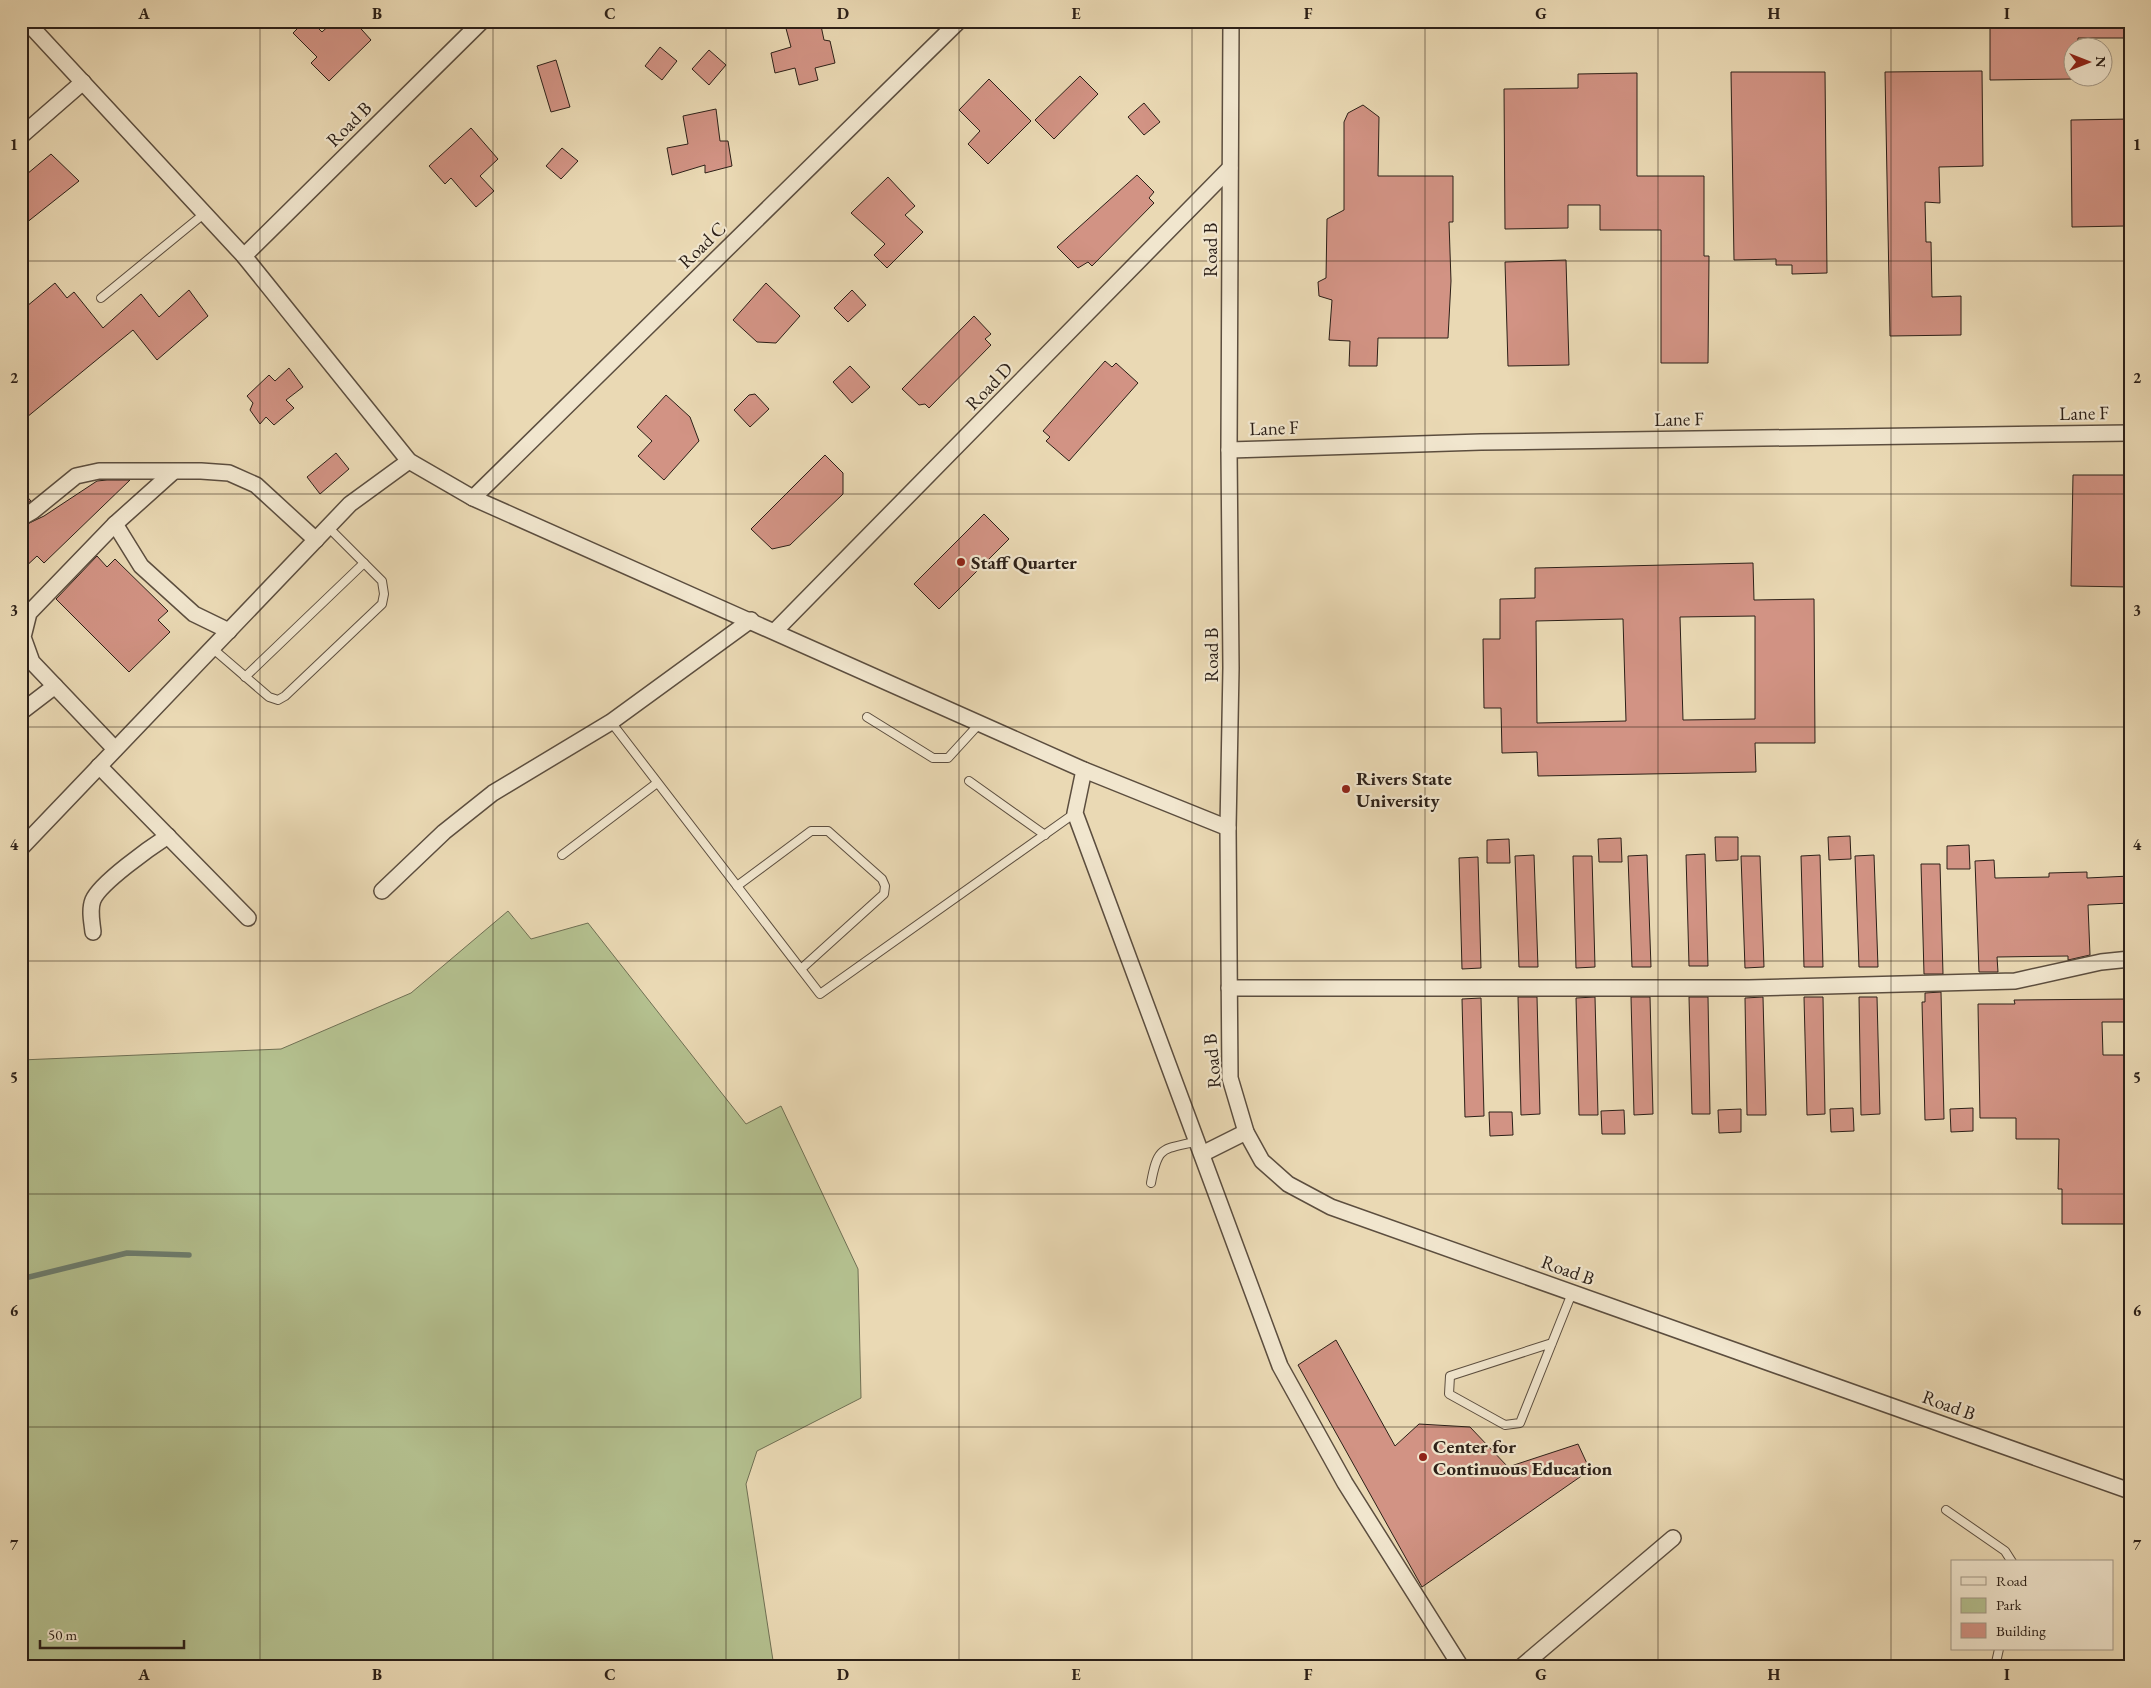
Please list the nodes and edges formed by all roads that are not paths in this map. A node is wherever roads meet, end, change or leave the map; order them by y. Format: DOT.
graph roads {
  1 [pos="26,21"];
  2 [pos="482,21"];
  3 [pos="959,21"];
  4 [pos="1231,21"];
  5 [pos="83,82"];
  6 [pos="21,136"];
  7 [pos="1230,168"];
  8 [pos="205,213"];
  9 [pos="244,256"];
  10 [pos="101,298"];
  11 [pos="2130,433"];
  12 [pos="1229,450"];
  13 [pos="409,461"];
  14 [pos="173,472"];
  15 [pos="473,498"];
  16 [pos="21,518"];
  17 [pos="115,524"];
  18 [pos="328,527"];
  19 [pos="316,540"];
  20 [pos="364,563"];
  21 [pos="751,620"];
  22 [pos="229,630"];
  23 [pos="775,631"];
  24 [pos="212,648"];
  25 [pos="245,676"];
  26 [pos="55,686"];
  27 [pos="21,712"];
  28 [pos="867,717"];
  29 [pos="611,722"];
  30 [pos="980,724"];
  31 [pos="115,749"];
  32 [pos="99,766"];
  33 [pos="1084,770"];
  34 [pos="969,781"];
  35 [pos="657,782"];
  36 [pos="1076,813"];
  37 [pos="1228,828"];
  38 [pos="1045,835"];
  39 [pos="168,836"];
  40 [pos="21,848"];
  41 [pos="562,855"];
  42 [pos="737,886"];
  43 [pos="382,892"];
  44 [pos="248,918"];
  45 [pos="93,932"];
  46 [pos="2130,960"];
  47 [pos="801,969"];
  48 [pos="1229,988"];
  49 [pos="1246,1132"];
  50 [pos="1200,1147"];
  51 [pos="1151,1183"];
  52 [pos="1572,1292"];
  53 [pos="1552,1343"];
  54 [pos="2130,1491"];
  55 [pos="1946,1510"];
  56 [pos="1673,1538"];
  57 [pos="2011,1560"];
  58 [pos="1999,1650"];
  59 [pos="1461,1667"];
  60 [pos="1521,1667"];
  61 [pos="1995,1667"];
  1 -- 5 [label="street"];
  2 -- 9 [label="street, Road B"];
  3 -- 15 [label="street, Road C"];
  4 -- 7 [label="street, Road B"];
  5 -- 6 [label="street"];
  5 -- 8 [label="street"];
  7 -- 12 [label="street, Road B"];
  7 -- 23 [label="street, Road D"];
  8 -- 9 [label="street"];
  8 -- 10 [label="lane"];
  9 -- 13 [label="street"];
  11 -- 12 [label="street, Lane F"];
  12 -- 37 [label="street, Road B"];
  13 -- 15 [label="street"];
  13 -- 18 [label="street"];
  14 -- 16 [label="street"];
  14 -- 17 [label="street"];
  14 -- 19 [label="street"];
  15 -- 21 [label="street"];
  17 -- 22 [label="street"];
  17 -- 26 [label="street"];
  18 -- 19 [label="street"];
  18 -- 20 [label="lane"];
  19 -- 22 [label="street"];
  20 -- 25 [label="lane"];
  20 -- 25 [label="lane"];
  21 -- 23 [label="street"];
  21 -- 29 [label="street"];
  22 -- 24 [label="street"];
  23 -- 30 [label="street"];
  24 -- 25 [label="lane"];
  24 -- 31 [label="street"];
  26 -- 27 [label="street"];
  26 -- 31 [label="street"];
  28 -- 30 [label="lane"];
  29 -- 35 [label="lane"];
  29 -- 43 [label="street"];
  30 -- 33 [label="street"];
  31 -- 32 [label="street"];
  32 -- 39 [label="street"];
  32 -- 40 [label="street"];
  33 -- 36 [label="street"];
  33 -- 37 [label="street"];
  34 -- 38 [label="lane"];
  35 -- 41 [label="lane"];
  35 -- 42 [label="lane"];
  36 -- 38 [label="lane"];
  36 -- 50 [label="street"];
  37 -- 48 [label="street, Road B"];
  38 -- 47 [label="lane"];
  39 -- 44 [label="street"];
  39 -- 45 [label="street"];
  42 -- 47 [label="lane"];
  42 -- 47 [label="lane"];
  46 -- 48 [label="street"];
  48 -- 49 [label="street, Road B"];
  49 -- 50 [label="street"];
  49 -- 52 [label="street, Road B"];
  50 -- 51 [label="lane"];
  50 -- 59 [label="street"];
  52 -- 53 [label="lane"];
  52 -- 54 [label="street, Road B"];
  53 -- 53 [label="lane"];
  55 -- 57 [label="lane"];
  56 -- 60 [label="street"];
  58 -- 61 [label="lane"];
}
